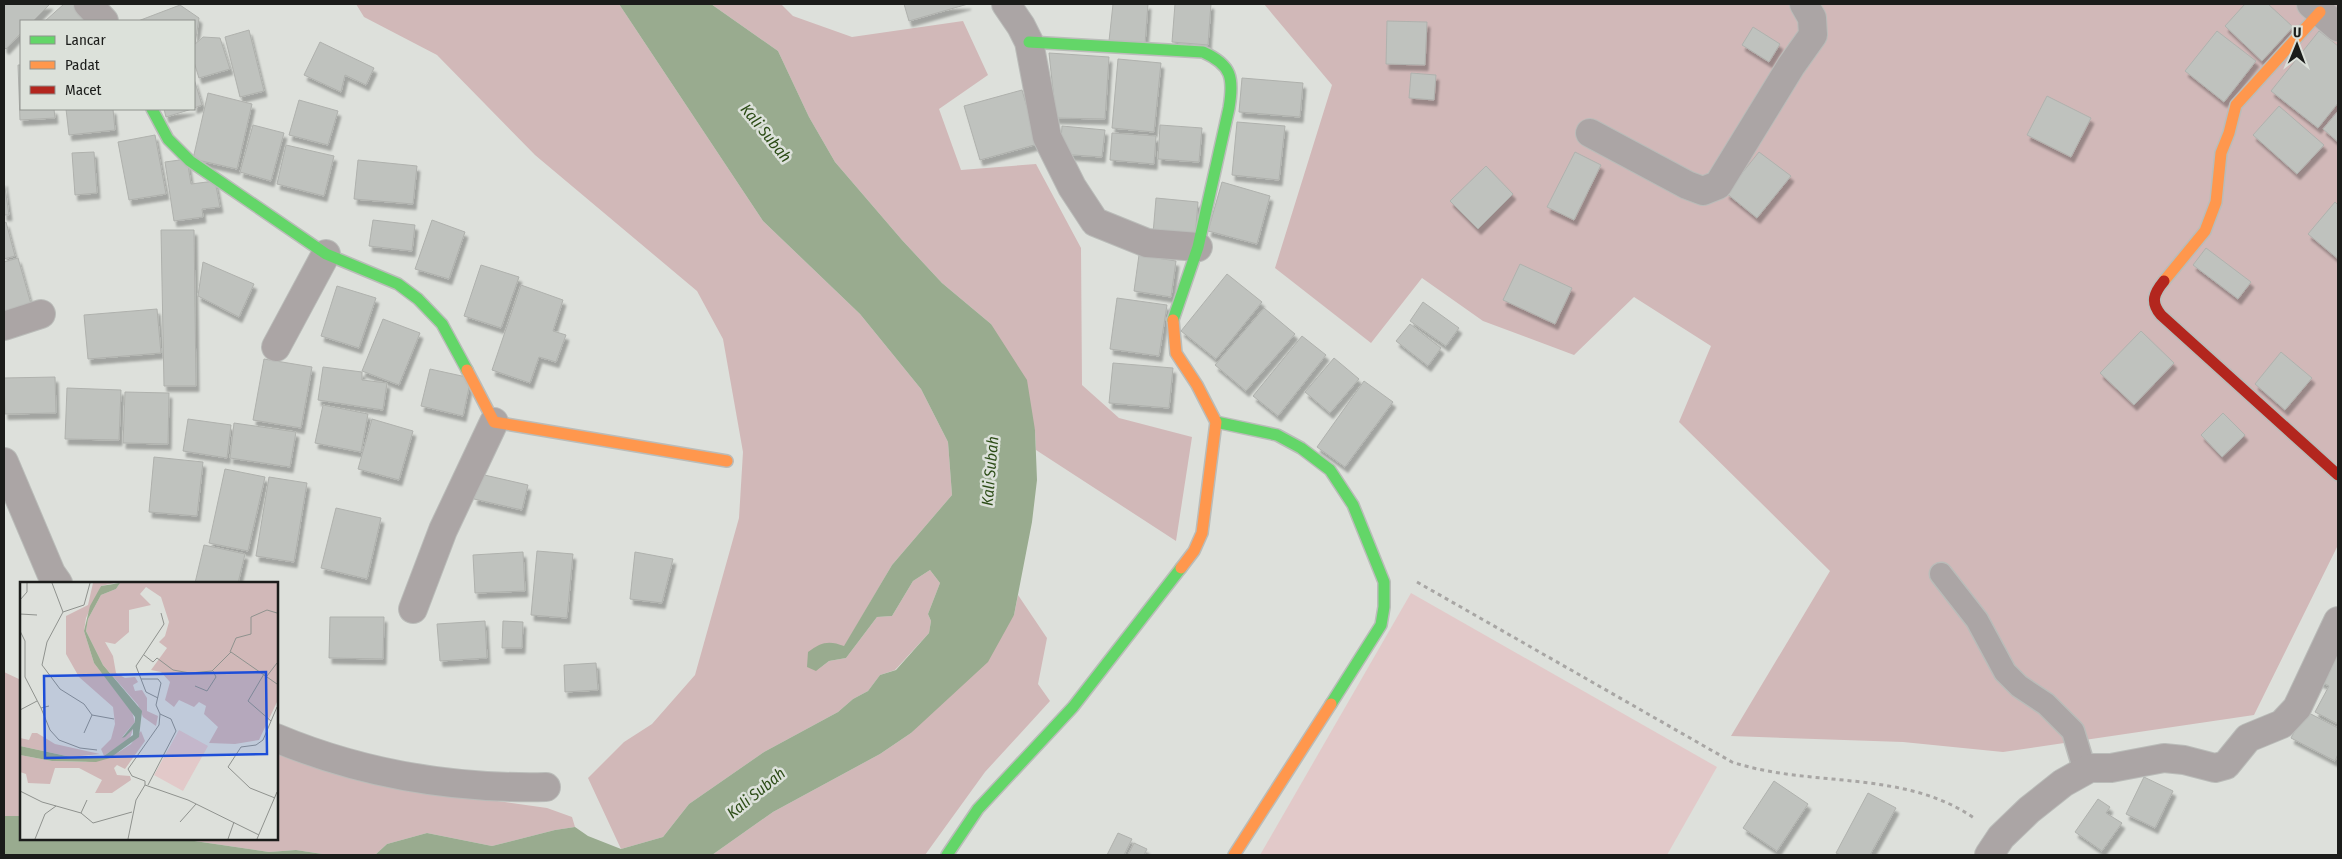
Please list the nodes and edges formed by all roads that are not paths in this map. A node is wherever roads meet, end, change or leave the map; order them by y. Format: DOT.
graph roads {
  1 [pos="88,4"];
  2 [pos="1006,4"];
  3 [pos="1804,4"];
  4 [pos="2323,14"];
  5 [pos="103,20"];
  6 [pos="1029,42"];
  7 [pos="153,110"];
  8 [pos="1590,133"];
  9 [pos="1198,247"];
  10 [pos="326,254"];
  11 [pos="42,314"];
  12 [pos="4,326"];
  13 [pos="276,347"];
  14 [pos="494,422"];
  15 [pos="1216,422"];
  16 [pos="727,460"];
  17 [pos="4,462"];
  18 [pos="2338,475"];
  19 [pos="1942,574"];
  20 [pos="57,582"];
  21 [pos="413,608"];
  22 [pos="2338,622"];
  23 [pos="278,739"];
  24 [pos="2085,771"];
  25 [pos="546,787"];
  26 [pos="1995,846"];
  27 [pos="947,855"];
  28 [pos="1234,855"];
  1 -- 5 [label="street"];
  2 -- 6 [label="street"];
  3 -- 8 [label="street"];
  4 -- 18 [label="street"];
  6 -- 9 [label="street"];
  6 -- 9 [label="street"];
  7 -- 10 [label="street"];
  9 -- 15 [label="street"];
  10 -- 13 [label="street"];
  10 -- 14 [label="street"];
  11 -- 12 [label="street"];
  14 -- 16 [label="street"];
  14 -- 21 [label="street"];
  15 -- 27 [label="street"];
  15 -- 28 [label="street"];
  17 -- 20 [label="street"];
  19 -- 24 [label="lane"];
  22 -- 24 [label="street"];
  23 -- 25 [label="street"];
  24 -- 26 [label="street"];
}
